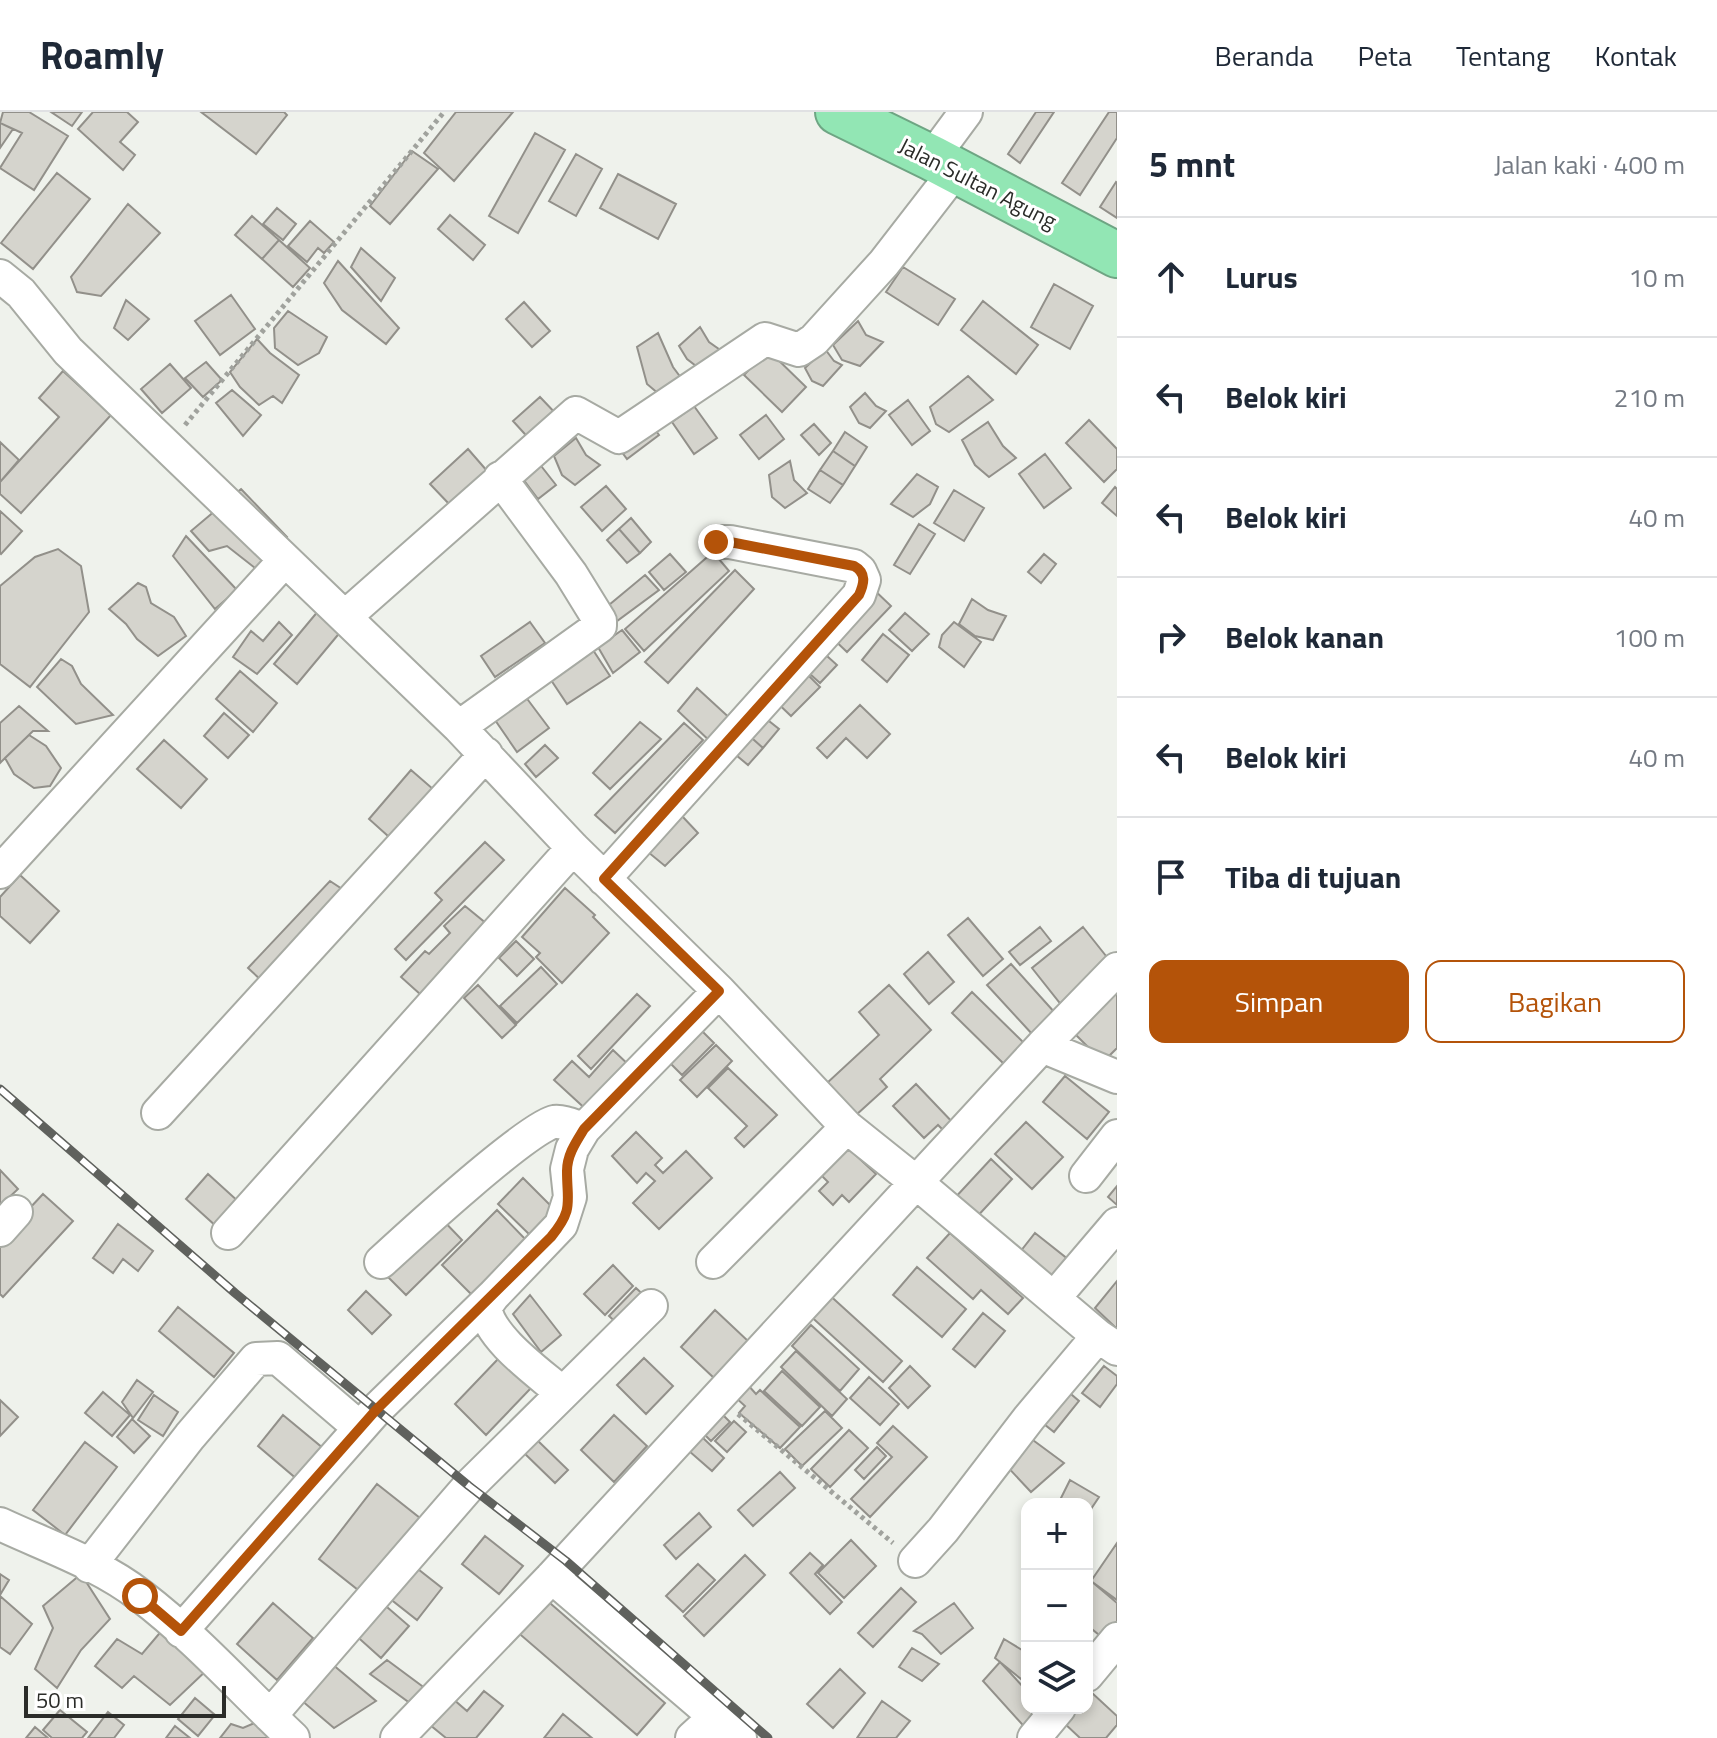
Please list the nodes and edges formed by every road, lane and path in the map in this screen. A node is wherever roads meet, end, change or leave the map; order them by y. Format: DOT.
graph roads {
  1 [pos="444,112"];
  2 [pos="838,112"];
  3 [pos="966,112"];
  4 [pos="944,164"];
  5 [pos="1117,255"];
  6 [pos="0,276"];
  7 [pos="167,447"];
  8 [pos="500,478"];
  9 [pos="716,542"];
  10 [pos="285,560"];
  11 [pos="346,616"];
  12 [pos="459,727"];
  13 [pos="486,754"];
  14 [pos="573,848"];
  15 [pos="0,872"];
  16 [pos="604,879"];
  17 [pos="1117,969"];
  18 [pos="719,991"];
  19 [pos="1042,1046"];
  20 [pos="1117,1077"];
  21 [pos="158,1113"];
  22 [pos="847,1127"];
  23 [pos="584,1129"];
  24 [pos="1117,1136"];
  25 [pos="1086,1176"];
  26 [pos="917,1183"];
  27 [pos="1117,1224"];
  28 [pos="228,1233"];
  29 [pos="381,1262"];
  30 [pos="713,1262"];
  31 [pos="493,1296"];
  32 [pos="1054,1298"];
  33 [pos="651,1306"];
  34 [pos="1107,1342"];
  35 [pos="561,1392"];
  36 [pos="718,1397"];
  37 [pos="360,1428"];
  38 [pos="0,1524"];
  39 [pos="915,1561"];
  40 [pos="89,1566"];
  41 [pos="552,1577"];
  42 [pos="181,1631"];
  43 [pos="1117,1639"];
  44 [pos="1093,1668"];
  45 [pos="1054,1714"];
  46 [pos="270,1716"];
  47 [pos="704,1727"];
  48 [pos="293,1738"];
  49 [pos="397,1738"];
  50 [pos="740,1738"];
  51 [pos="1034,1738"];
  1 -- 7 [label="path"];
  2 -- 4 [label="highway, Jalan Sultan Agung"];
  3 -- 4 [label="street"];
  4 -- 5 [label="highway, Jalan Sultan Agung"];
  4 -- 8 [label="street"];
  6 -- 7 [label="street"];
  7 -- 10 [label="street"];
  8 -- 11 [label="street"];
  8 -- 12 [label="street"];
  9 -- 16 [label="street"];
  10 -- 11 [label="street"];
  10 -- 15 [label="street"];
  11 -- 12 [label="street"];
  12 -- 13 [label="street"];
  13 -- 14 [label="street"];
  13 -- 21 [label="street"];
  14 -- 16 [label="street"];
  14 -- 28 [label="street"];
  16 -- 18 [label="street"];
  17 -- 19 [label="street"];
  18 -- 22 [label="street"];
  18 -- 23 [label="street"];
  19 -- 20 [label="street"];
  19 -- 26 [label="street"];
  22 -- 26 [label="street"];
  22 -- 30 [label="street"];
  23 -- 29 [label="street"];
  23 -- 31 [label="street"];
  24 -- 25 [label="street"];
  26 -- 32 [label="street"];
  26 -- 36 [label="street"];
  27 -- 32 [label="street"];
  31 -- 35 [label="street"];
  31 -- 37 [label="street"];
  32 -- 34 [label="street"];
  33 -- 35 [label="street"];
  34 -- 39 [label="street"];
  35 -- 46 [label="street"];
  36 -- 39 [label="path"];
  36 -- 41 [label="street"];
  37 -- 40 [label="street"];
  37 -- 42 [label="street"];
  38 -- 40 [label="street"];
  40 -- 42 [label="street"];
  41 -- 47 [label="street"];
  41 -- 49 [label="street"];
  42 -- 46 [label="street"];
  43 -- 44 [label="street"];
  45 -- 51 [label="street"];
  46 -- 48 [label="street"];
  47 -- 50 [label="street"];
}
